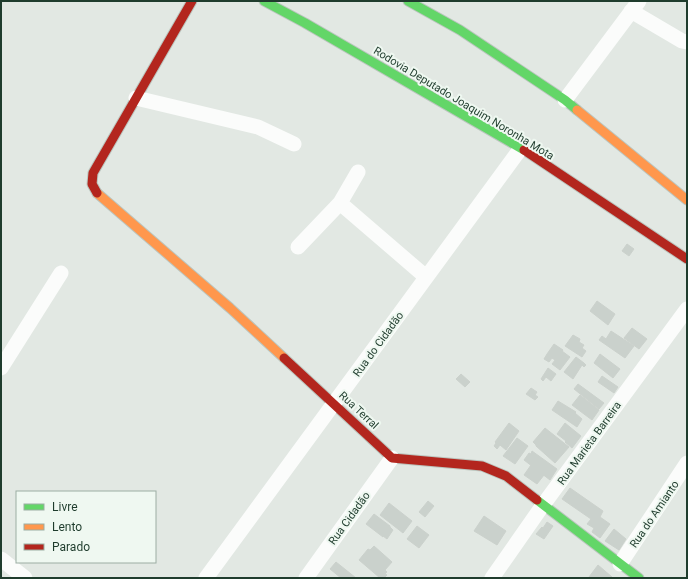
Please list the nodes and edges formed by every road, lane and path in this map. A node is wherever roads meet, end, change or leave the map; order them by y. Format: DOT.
graph roads {
  1 [pos="192,1"];
  2 [pos="264,1"];
  3 [pos="418,3"];
  4 [pos="635,6"];
  5 [pos="687,42"];
  6 [pos="136,98"];
  7 [pos="565,100"];
  8 [pos="294,144"];
  9 [pos="521,148"];
  10 [pos="358,172"];
  11 [pos="687,200"];
  12 [pos="340,203"];
  13 [pos="298,247"];
  14 [pos="687,259"];
  15 [pos="61,273"];
  16 [pos="426,277"];
  17 [pos="687,309"];
  18 [pos="1,368"];
  19 [pos="334,404"];
  20 [pos="392,458"];
  21 [pos="687,463"];
  22 [pos="543,505"];
  23 [pos="1,558"];
  24 [pos="620,564"];
  25 [pos="25,578"];
  26 [pos="206,578"];
  27 [pos="306,578"];
  28 [pos="492,578"];
  29 [pos="639,578"];
  1 -- 6 [label="main road"];
  2 -- 9 [label="main road, Rodovia Deputado Joaquim Noronha Mota"];
  3 -- 7 [label="main road"];
  4 -- 5 [label="street"];
  4 -- 7 [label="street"];
  6 -- 8 [label="street"];
  6 -- 19 [label="main road, Rua Terral"];
  7 -- 11 [label="main road"];
  9 -- 14 [label="main road, Rodovia Deputado Joaquim Noronha Mota"];
  9 -- 16 [label="street, Rua do Cidadão"];
  10 -- 12 [label="street"];
  12 -- 13 [label="street"];
  12 -- 16 [label="street"];
  15 -- 18 [label="street"];
  16 -- 19 [label="street, Rua do Cidadão"];
  17 -- 22 [label="street, Rua Marieta Barreira"];
  19 -- 20 [label="main road, Rua Terral"];
  19 -- 26 [label="street, Rua do Cidadão"];
  20 -- 22 [label="main road"];
  20 -- 27 [label="street, Rua Cidadão"];
  21 -- 24 [label="street, Rua do Amianto"];
  22 -- 24 [label="main road"];
  22 -- 28 [label="street, Rua Marieta Barreira"];
  23 -- 25 [label="street"];
  24 -- 29 [label="main road"];
}
